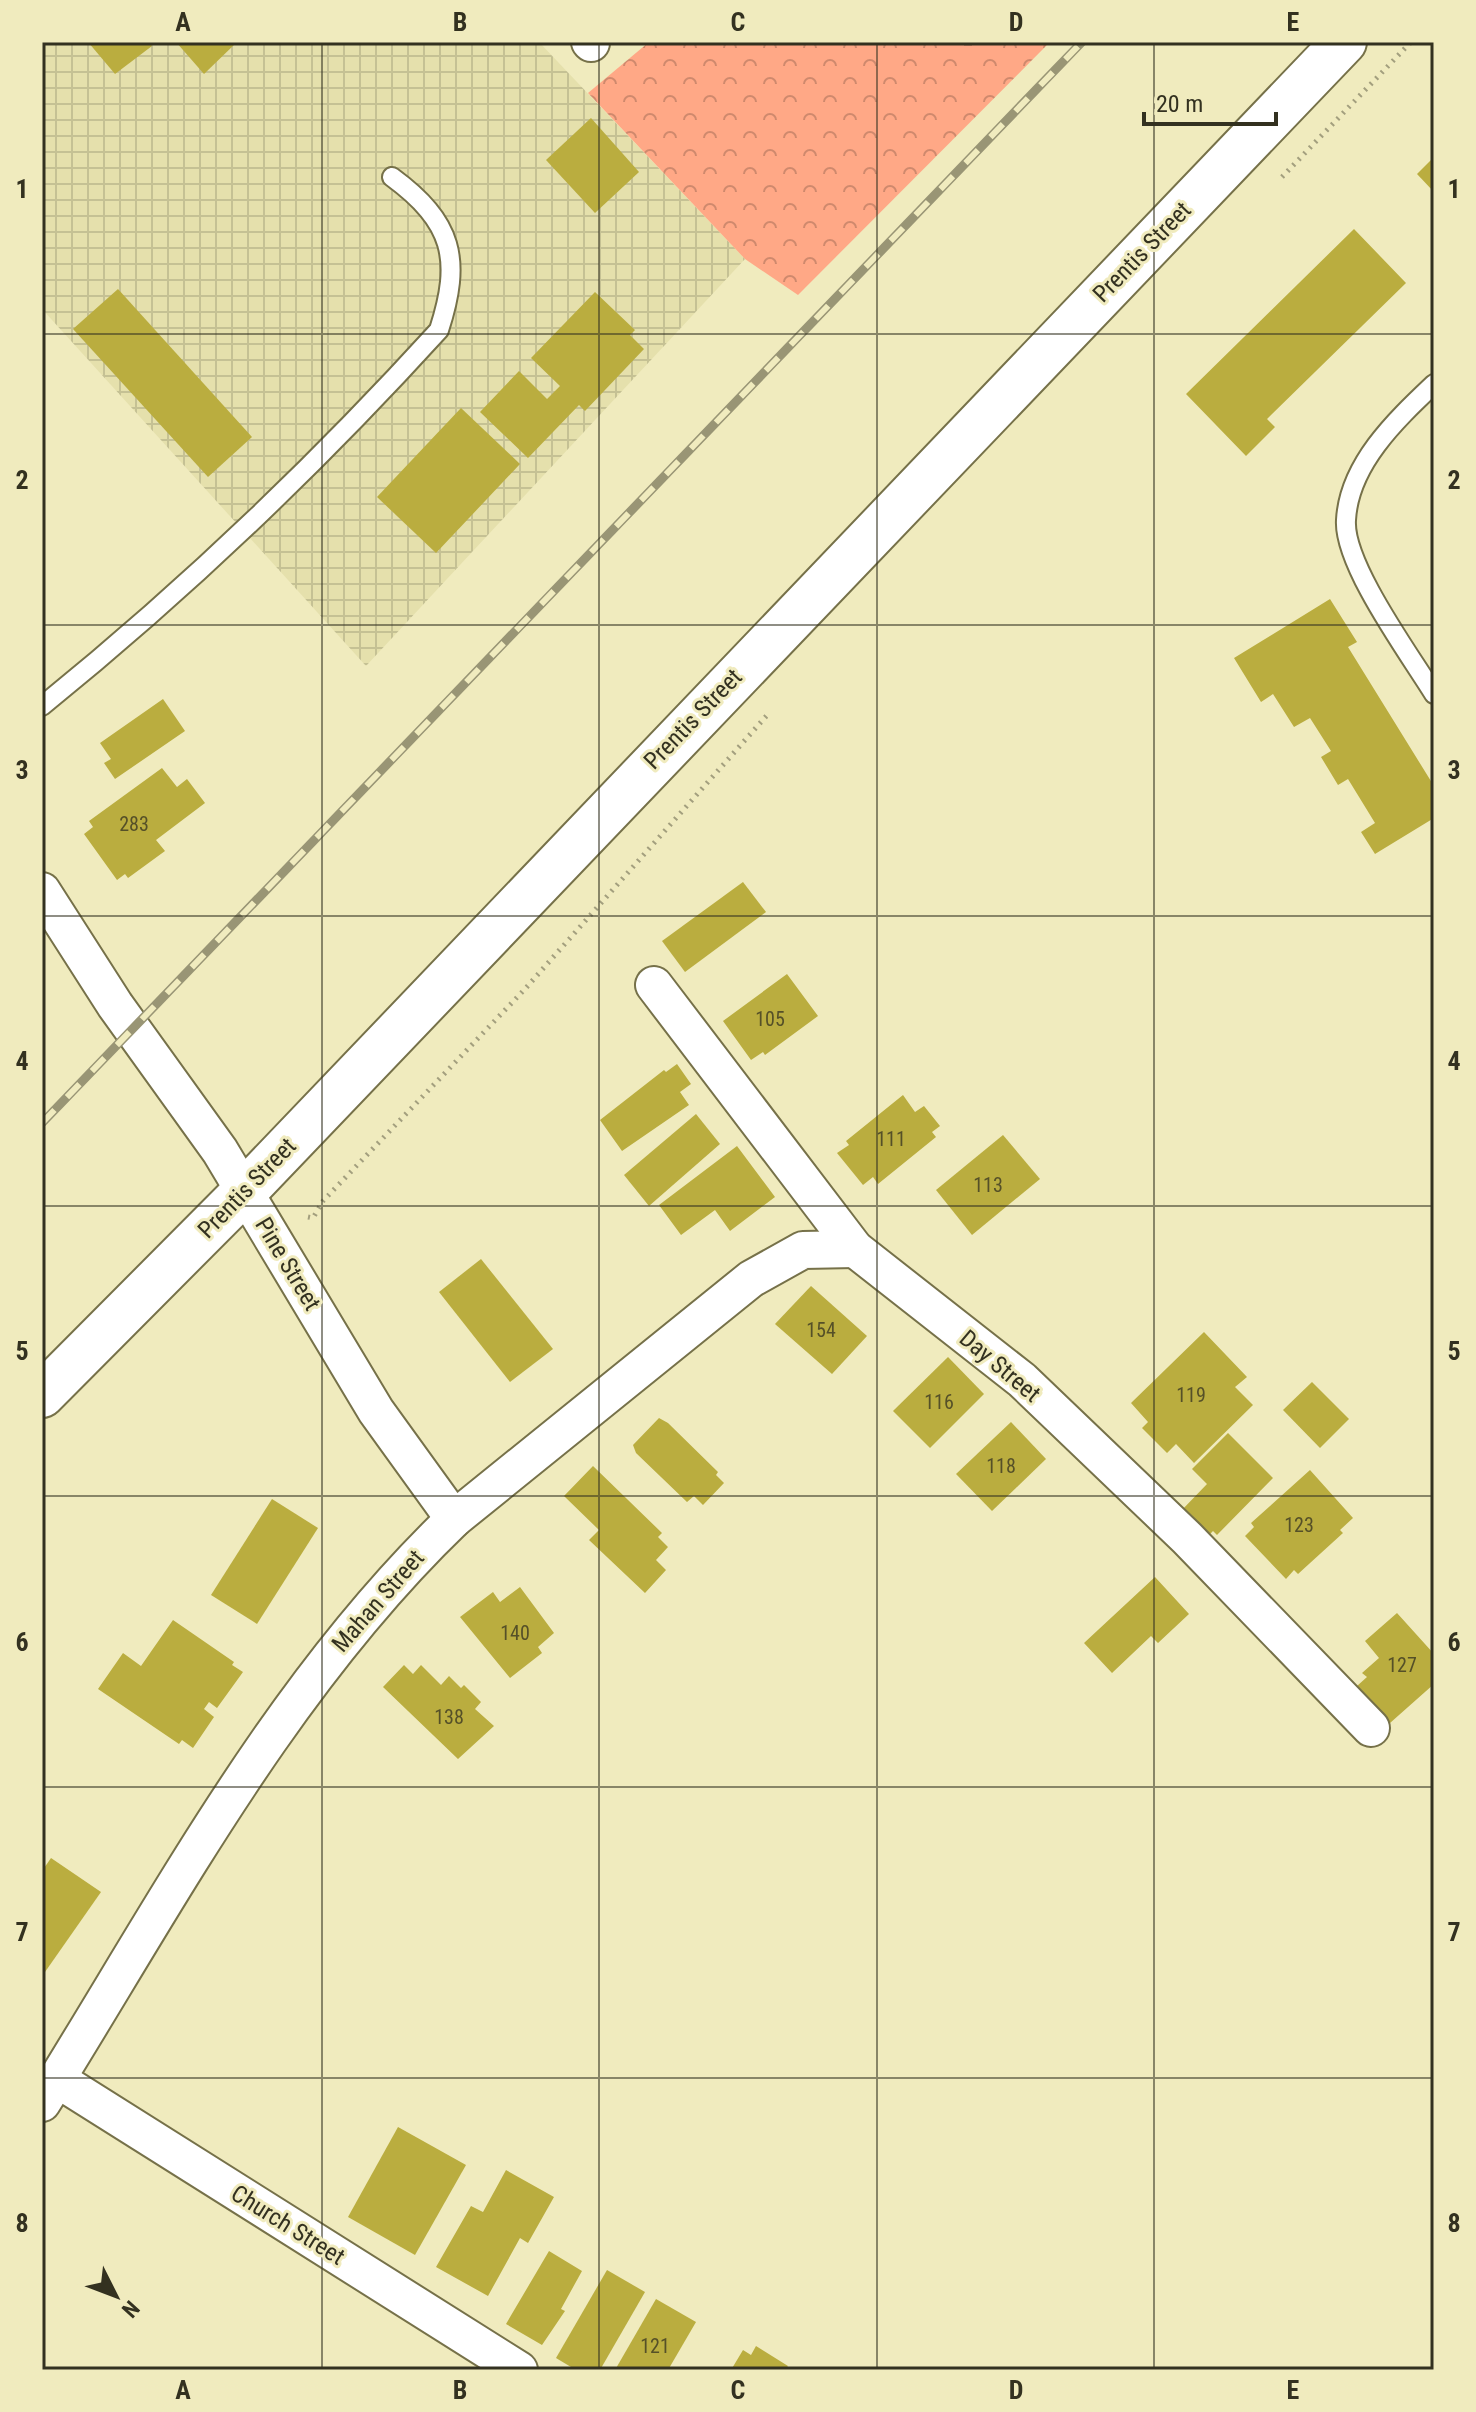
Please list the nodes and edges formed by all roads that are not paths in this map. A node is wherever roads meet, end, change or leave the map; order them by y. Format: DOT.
graph roads {
  1 [pos="1344,42"];
  2 [pos="392,177"];
  3 [pos="1434,384"];
  4 [pos="1434,694"];
  5 [pos="42,706"];
  6 [pos="42,891"];
  7 [pos="654,985"];
  8 [pos="245,1191"];
  9 [pos="855,1249"];
  10 [pos="42,1395"];
  11 [pos="454,1519"];
  12 [pos="1371,1728"];
  13 [pos="49,2091"];
  14 [pos="519,2370"];
  1 -- 8 [label="street, Prentis Street"];
  2 -- 5 [label="lane"];
  3 -- 4 [label="lane"];
  6 -- 8 [label="street, Pine Street"];
  7 -- 9 [label="street, Day Street"];
  8 -- 10 [label="street, Prentis Street"];
  8 -- 11 [label="street, Pine Street"];
  9 -- 11 [label="street, Mahan Street"];
  9 -- 12 [label="street, Day Street"];
  11 -- 13 [label="street, Mahan Street"];
  13 -- 14 [label="street, Church Street"];
}
